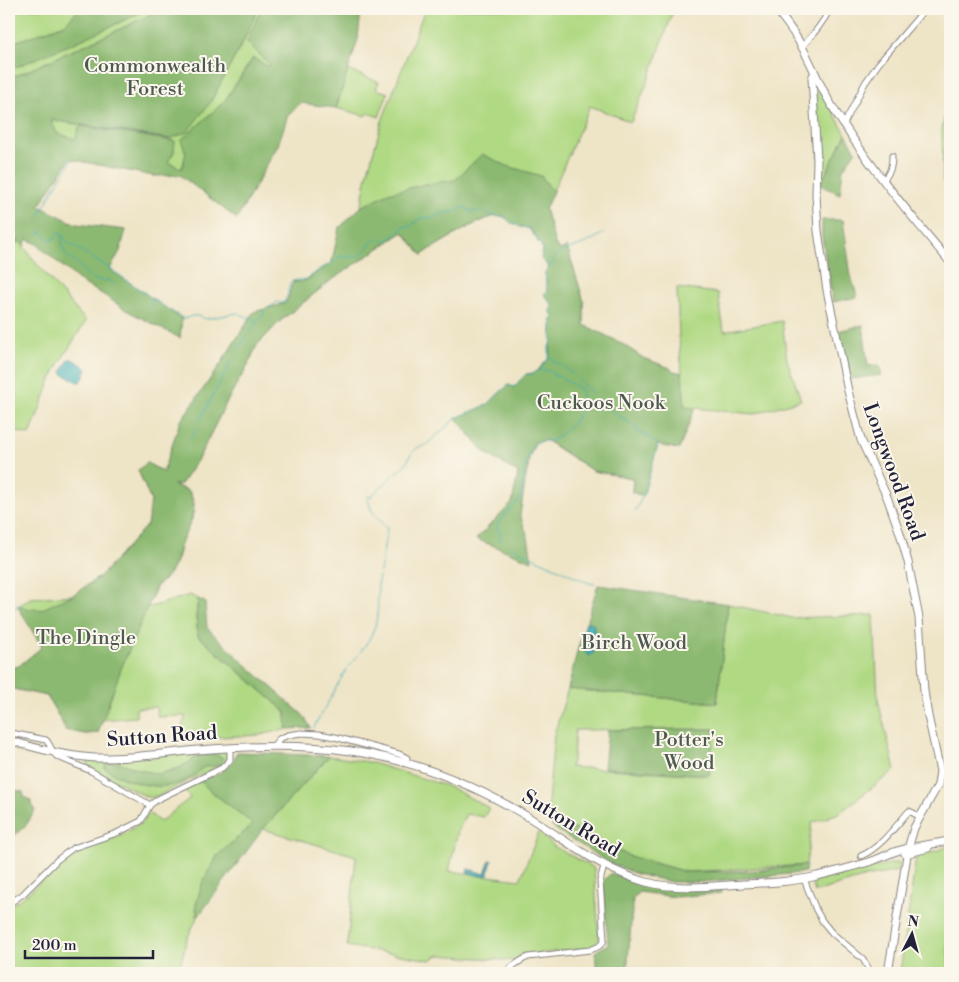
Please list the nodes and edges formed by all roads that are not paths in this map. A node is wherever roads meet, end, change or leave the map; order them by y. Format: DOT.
graph roads {
  1 [pos="776,9"];
  2 [pos="830,9"];
  3 [pos="925,9"];
  4 [pos="802,46"];
  5 [pos="814,74"];
  6 [pos="844,124"];
  7 [pos="892,156"];
  8 [pos="883,181"];
  9 [pos="950,262"];
  10 [pos="9,733"];
  11 [pos="9,740"];
  12 [pos="273,746"];
  13 [pos="230,748"];
  14 [pos="54,752"];
  15 [pos="86,757"];
  16 [pos="407,763"];
  17 [pos="82,766"];
  18 [pos="150,805"];
  19 [pos="921,817"];
  20 [pos="950,841"];
  21 [pos="910,850"];
  22 [pos="861,856"];
  23 [pos="604,866"];
  24 [pos="804,879"];
  25 [pos="9,904"];
  26 [pos="506,973"];
  27 [pos="871,973"];
  28 [pos="888,973"];
  1 -- 4 [label="main road"];
  2 -- 4 [label="street"];
  3 -- 6 [label="street"];
  4 -- 5 [label="main road"];
  5 -- 6 [label="main road"];
  5 -- 19 [label="main road, Longwood Road"];
  6 -- 8 [label="main road"];
  7 -- 8 [label="street"];
  8 -- 9 [label="main road"];
  10 -- 14 [label="street, Sutton Road"];
  11 -- 14 [label="main road, Sutton Road"];
  12 -- 13 [label="main road, Sutton Road"];
  12 -- 16 [label="main road, Sutton Road"];
  12 -- 16 [label="street, Sutton Road"];
  13 -- 15 [label="main road, Sutton Road"];
  13 -- 18 [label="street"];
  14 -- 15 [label="main road, Sutton Road"];
  14 -- 17 [label="street"];
  15 -- 17 [label="street"];
  16 -- 23 [label="main road, Sutton Road"];
  17 -- 18 [label="street"];
  18 -- 25 [label="street"];
  19 -- 21 [label="main road, Longwood Road"];
  19 -- 22 [label="street"];
  20 -- 21 [label="main road, Sutton Road"];
  21 -- 24 [label="main road, Sutton Road"];
  21 -- 28 [label="main road, Longwood Road"];
  23 -- 24 [label="main road, Sutton Road"];
  23 -- 26 [label="street"];
  24 -- 27 [label="street"];
}
